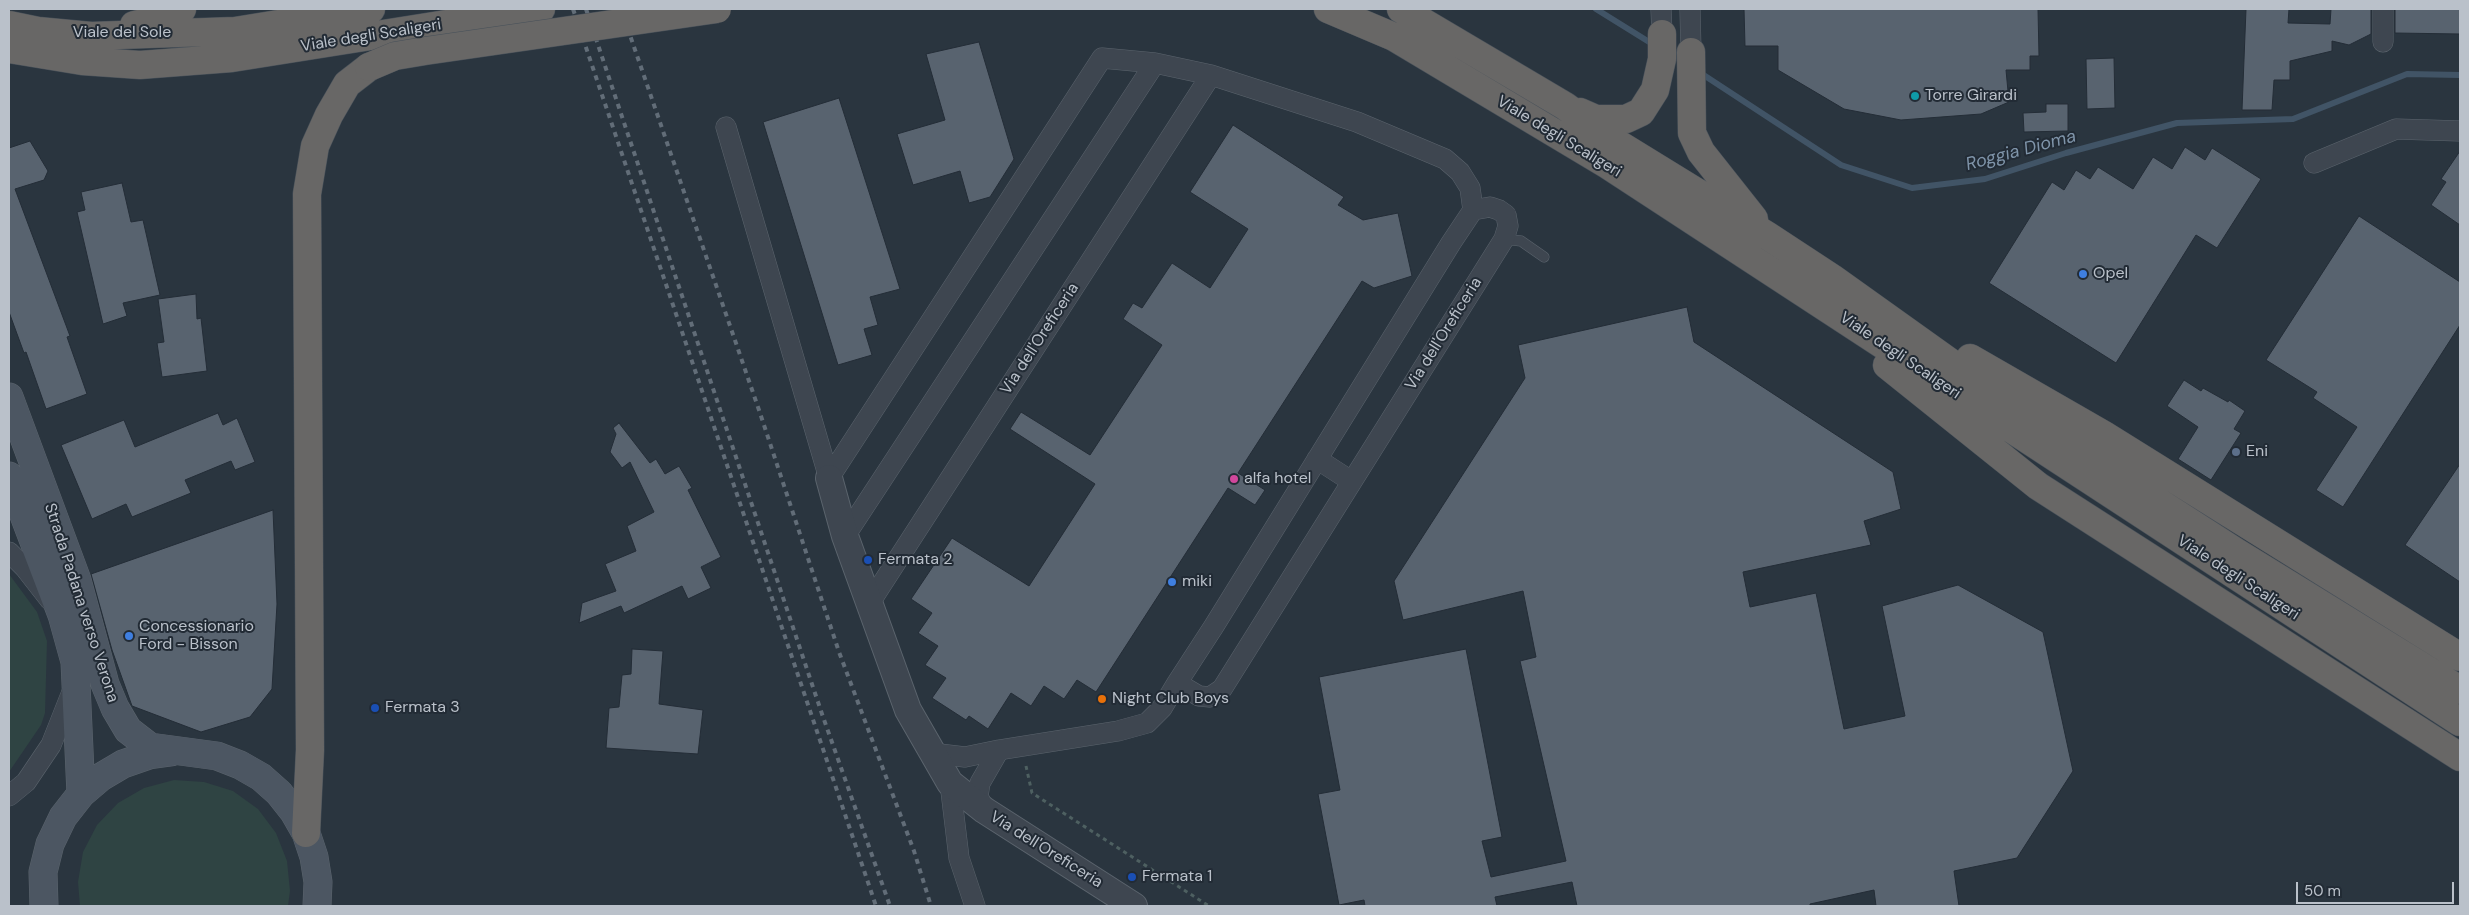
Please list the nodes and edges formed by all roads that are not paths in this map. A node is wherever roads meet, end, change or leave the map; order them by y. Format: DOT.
graph roads {
  1 [pos="182,9"];
  2 [pos="371,9"];
  3 [pos="541,9"];
  4 [pos="717,9"];
  5 [pos="1328,9"];
  6 [pos="1402,9"];
  7 [pos="1690,9"];
  8 [pos="2383,9"];
  9 [pos="9,25"];
  10 [pos="235,31"];
  11 [pos="1662,34"];
  12 [pos="91,36"];
  13 [pos="2383,42"];
  14 [pos="9,50"];
  15 [pos="1691,52"];
  16 [pos="232,58"];
  17 [pos="1155,63"];
  18 [pos="1211,75"];
  19 [pos="1564,106"];
  20 [pos="726,127"];
  21 [pos="2460,130"];
  22 [pos="2314,163"];
  23 [pos="1473,210"];
  24 [pos="1768,236"];
  25 [pos="1504,239"];
  26 [pos="1544,257"];
  27 [pos="1825,290"];
  28 [pos="9,397"];
  29 [pos="16,433"];
  30 [pos="1317,459"];
  31 [pos="9,476"];
  32 [pos="829,478"];
  33 [pos="1351,481"];
  34 [pos="845,536"];
  35 [pos="9,552"];
  36 [pos="869,604"];
  37 [pos="62,615"];
  38 [pos="2460,657"];
  39 [pos="76,678"];
  40 [pos="1177,683"];
  41 [pos="2460,690"];
  42 [pos="2460,722"];
  43 [pos="999,750"];
  44 [pos="175,752"];
  45 [pos="931,753"];
  46 [pos="2460,757"];
  47 [pos="950,783"];
  48 [pos="81,794"];
  49 [pos="9,796"];
  50 [pos="984,810"];
  51 [pos="306,832"];
  52 [pos="44,906"];
  53 [pos="317,906"];
  54 [pos="975,906"];
  55 [pos="1134,906"];
  1 -- 12 [label="highway"];
  2 -- 10 [label="highway, Viale degli Scaligeri"];
  3 -- 16 [label="highway, Viale degli Scaligeri"];
  4 -- 51 [label="highway, bridge"];
  5 -- 27 [label="highway, Viale degli Scaligeri"];
  6 -- 19 [label="highway, Viale degli Scaligeri"];
  7 -- 15 [label="street"];
  8 -- 13 [label="street"];
  9 -- 12 [label="highway, Viale del Sole"];
  10 -- 12 [label="highway, Viale del Sole"];
  11 -- 19 [label="highway"];
  14 -- 16 [label="highway, Viale del Sole"];
  15 -- 24 [label="highway"];
  17 -- 18 [label="street"];
  17 -- 32 [label="street"];
  17 -- 34 [label="street"];
  18 -- 23 [label="street"];
  18 -- 36 [label="street, Via dell'Oreficeria"];
  19 -- 24 [label="highway, Viale degli Scaligeri"];
  20 -- 32 [label="street"];
  21 -- 22 [label="street"];
  23 -- 25 [label="street, Via dell'Oreficeria"];
  23 -- 30 [label="street"];
  24 -- 27 [label="highway, Viale degli Scaligeri"];
  25 -- 26 [label="lane"];
  25 -- 33 [label="street, Via dell'Oreficeria"];
  27 -- 38 [label="highway"];
  27 -- 41 [label="highway, Viale degli Scaligeri"];
  27 -- 42 [label="highway, Viale degli Scaligeri"];
  27 -- 46 [label="highway"];
  28 -- 29 [label="main road, Strada Padana verso Verona"];
  29 -- 44 [label="main road, Strada Padana verso Verona"];
  30 -- 33 [label="street"];
  30 -- 40 [label="street"];
  31 -- 37 [label="main road, Strada Padana verso Verona"];
  32 -- 34 [label="street, Via dell'Oreficeria"];
  33 -- 40 [label="street, Via dell'Oreficeria"];
  34 -- 36 [label="street, Via dell'Oreficeria"];
  35 -- 37 [label="street"];
  36 -- 45 [label="street, Via dell'Oreficeria"];
  37 -- 39 [label="main road, Strada Padana verso Verona"];
  39 -- 48 [label="main road, Strada Padana verso Verona"];
  39 -- 49 [label="street"];
  40 -- 43 [label="street"];
  43 -- 45 [label="street"];
  43 -- 50 [label="street, Via dell'Oreficeria"];
  44 -- 48 [label="main road, Strada Padana verso Verona"];
  44 -- 51 [label="main road, Strada Padana verso Verona"];
  45 -- 47 [label="street, Via dell'Oreficeria"];
  47 -- 50 [label="street, Via dell'Oreficeria"];
  47 -- 54 [label="street"];
  48 -- 52 [label="main road, Strada Padana verso Verona"];
  50 -- 55 [label="street, Via dell'Oreficeria"];
  51 -- 53 [label="main road, Strada Padana verso Verona"];
}
